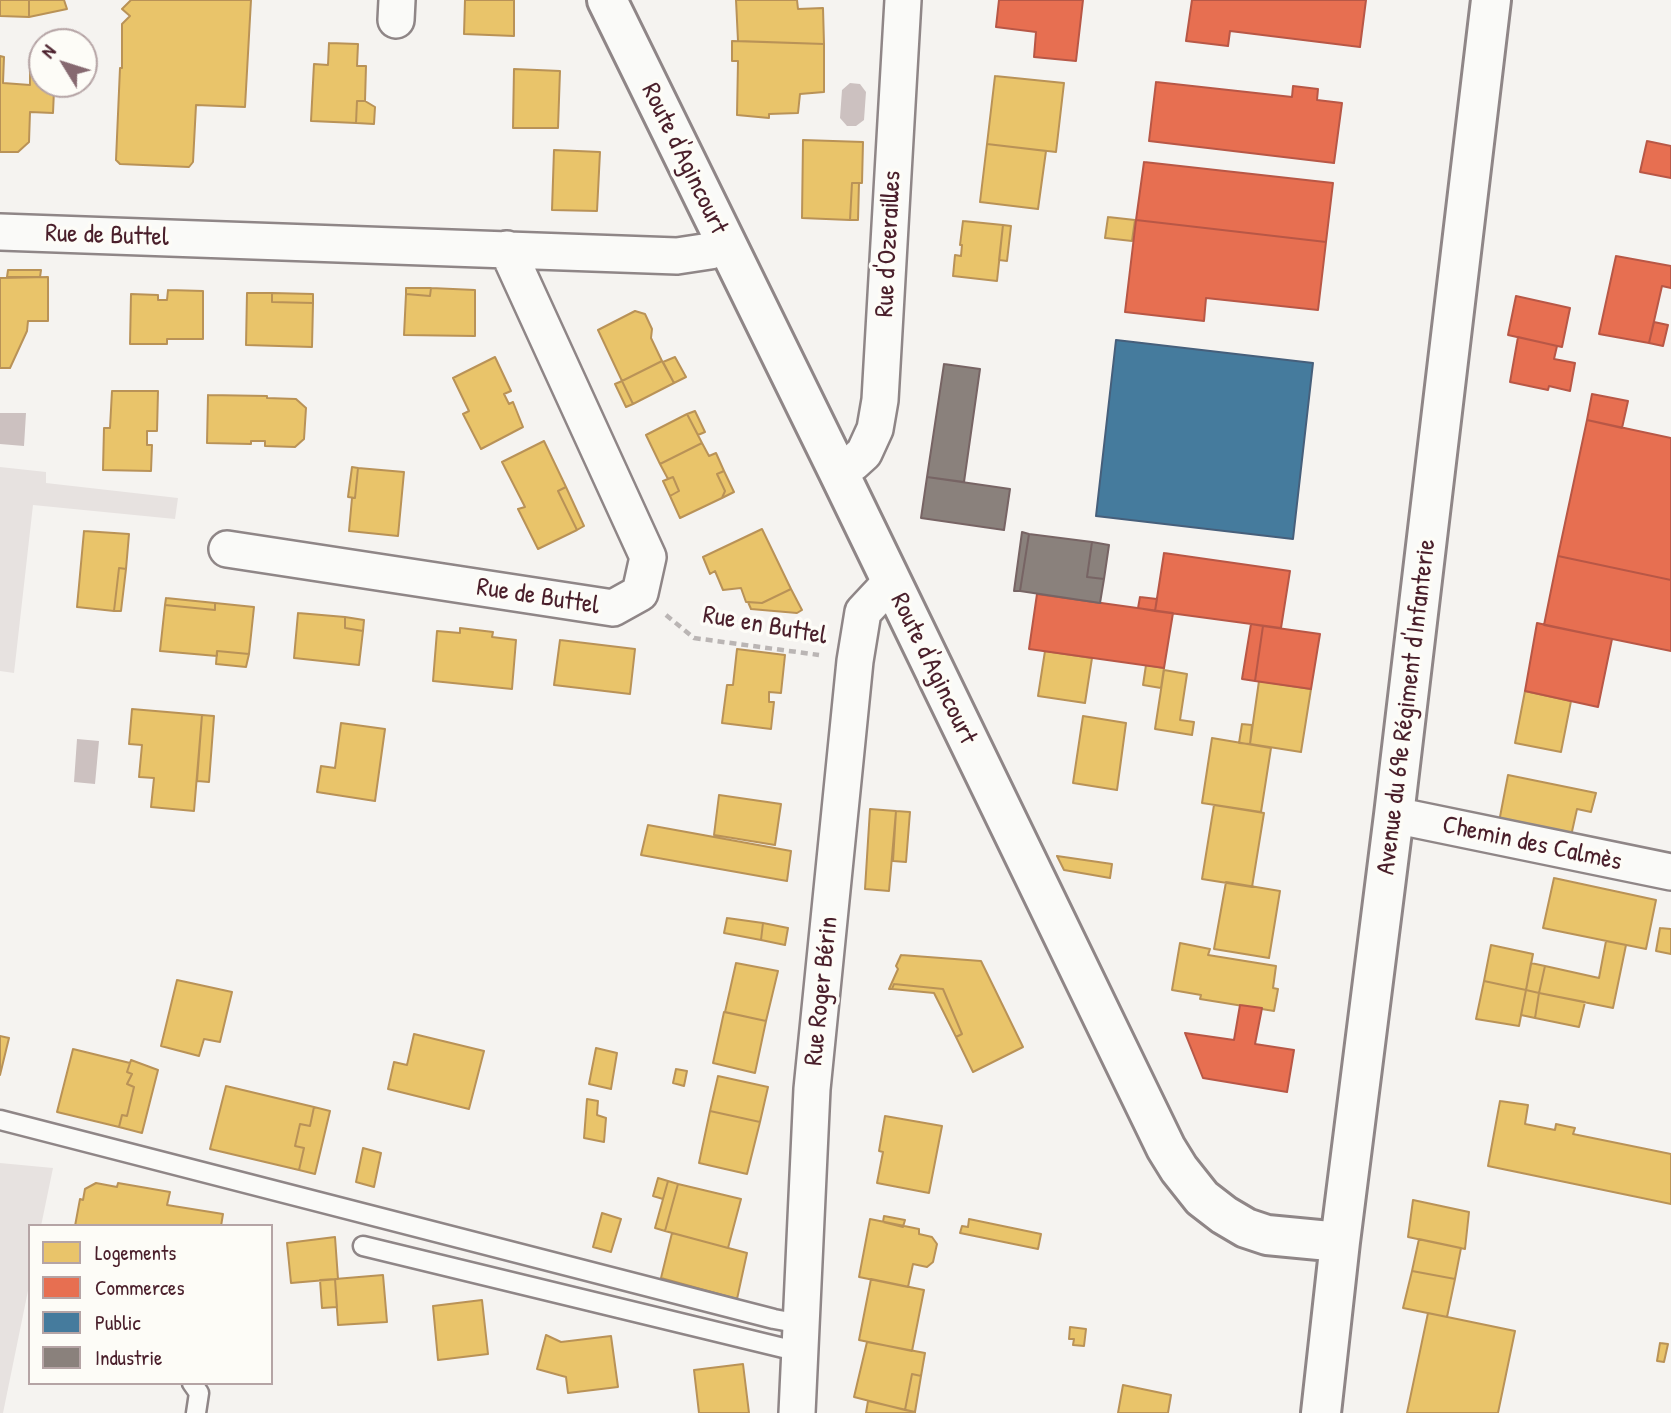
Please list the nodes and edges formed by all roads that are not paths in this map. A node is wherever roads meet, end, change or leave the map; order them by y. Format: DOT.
graph roads {
  1 [pos="607,0"];
  2 [pos="903,0"];
  3 [pos="1490,0"];
  4 [pos="0,232"];
  5 [pos="725,243"];
  6 [pos="507,249"];
  7 [pos="838,471"];
  8 [pos="227,550"];
  9 [pos="891,582"];
  10 [pos="1394,815"];
  11 [pos="1671,872"];
  12 [pos="0,1120"];
  13 [pos="1340,1242"];
  14 [pos="363,1246"];
  15 [pos="800,1338"];
  16 [pos="193,1385"];
  17 [pos="196,1413"];
  18 [pos="797,1413"];
  19 [pos="1321,1413"];
  1 -- 5 [label="street, Route d'Agincourt"];
  2 -- 7 [label="street, Rue d'Ozerailles"];
  3 -- 10 [label="street, Avenue du 69e Régiment d'Infanterie"];
  4 -- 6 [label="street, Rue de Buttel"];
  5 -- 6 [label="street, Rue de Buttel"];
  5 -- 7 [label="street, Route d'Agincourt"];
  6 -- 8 [label="street, Rue de Buttel"];
  7 -- 9 [label="street, Route d'Agincourt"];
  9 -- 13 [label="street, Route d'Agincourt"];
  9 -- 15 [label="street, Rue Roger Bérin"];
  10 -- 11 [label="street, Chemin des Calmès"];
  10 -- 13 [label="street, Avenue du 69e Régiment d'Infanterie"];
  12 -- 15 [label="lane"];
  13 -- 19 [label="street, Avenue du 69e Régiment d'Infanterie"];
  14 -- 15 [label="lane"];
  15 -- 18 [label="street, Rue Roger Bérin"];
  16 -- 17 [label="lane"];
}
